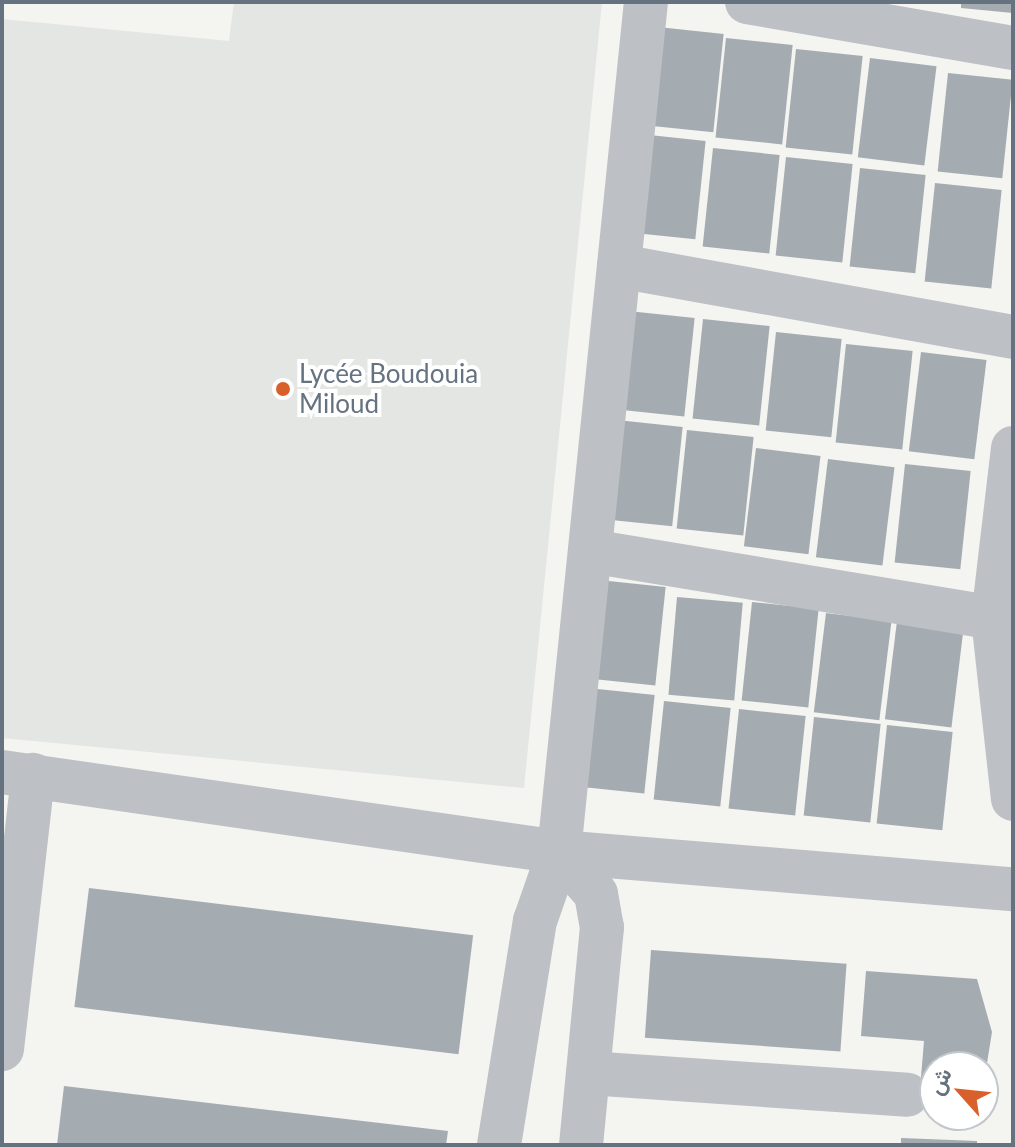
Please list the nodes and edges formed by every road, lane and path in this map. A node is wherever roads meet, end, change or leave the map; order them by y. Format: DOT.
graph roads {
  1 [pos="646,2"];
  2 [pos="747,2"];
  3 [pos="1013,48"];
  4 [pos="619,266"];
  5 [pos="1013,337"];
  6 [pos="1013,448"];
  7 [pos="590,551"];
  8 [pos="993,618"];
  9 [pos="17,774"];
  10 [pos="1013,799"];
  11 [pos="559,852"];
  12 [pos="1013,889"];
  13 [pos="2,1049"];
  14 [pos="588,1073"];
  15 [pos="907,1095"];
  16 [pos="499,1145"];
  17 [pos="581,1145"];
  1 -- 4 [label="street"];
  2 -- 3 [label="street"];
  4 -- 5 [label="street"];
  4 -- 7 [label="street"];
  6 -- 8 [label="street"];
  7 -- 8 [label="street"];
  7 -- 11 [label="street"];
  8 -- 10 [label="street"];
  9 -- 11 [label="street"];
  9 -- 13 [label="street"];
  11 -- 12 [label="street"];
  11 -- 14 [label="street"];
  11 -- 16 [label="street"];
  14 -- 15 [label="street"];
  14 -- 17 [label="street"];
}
